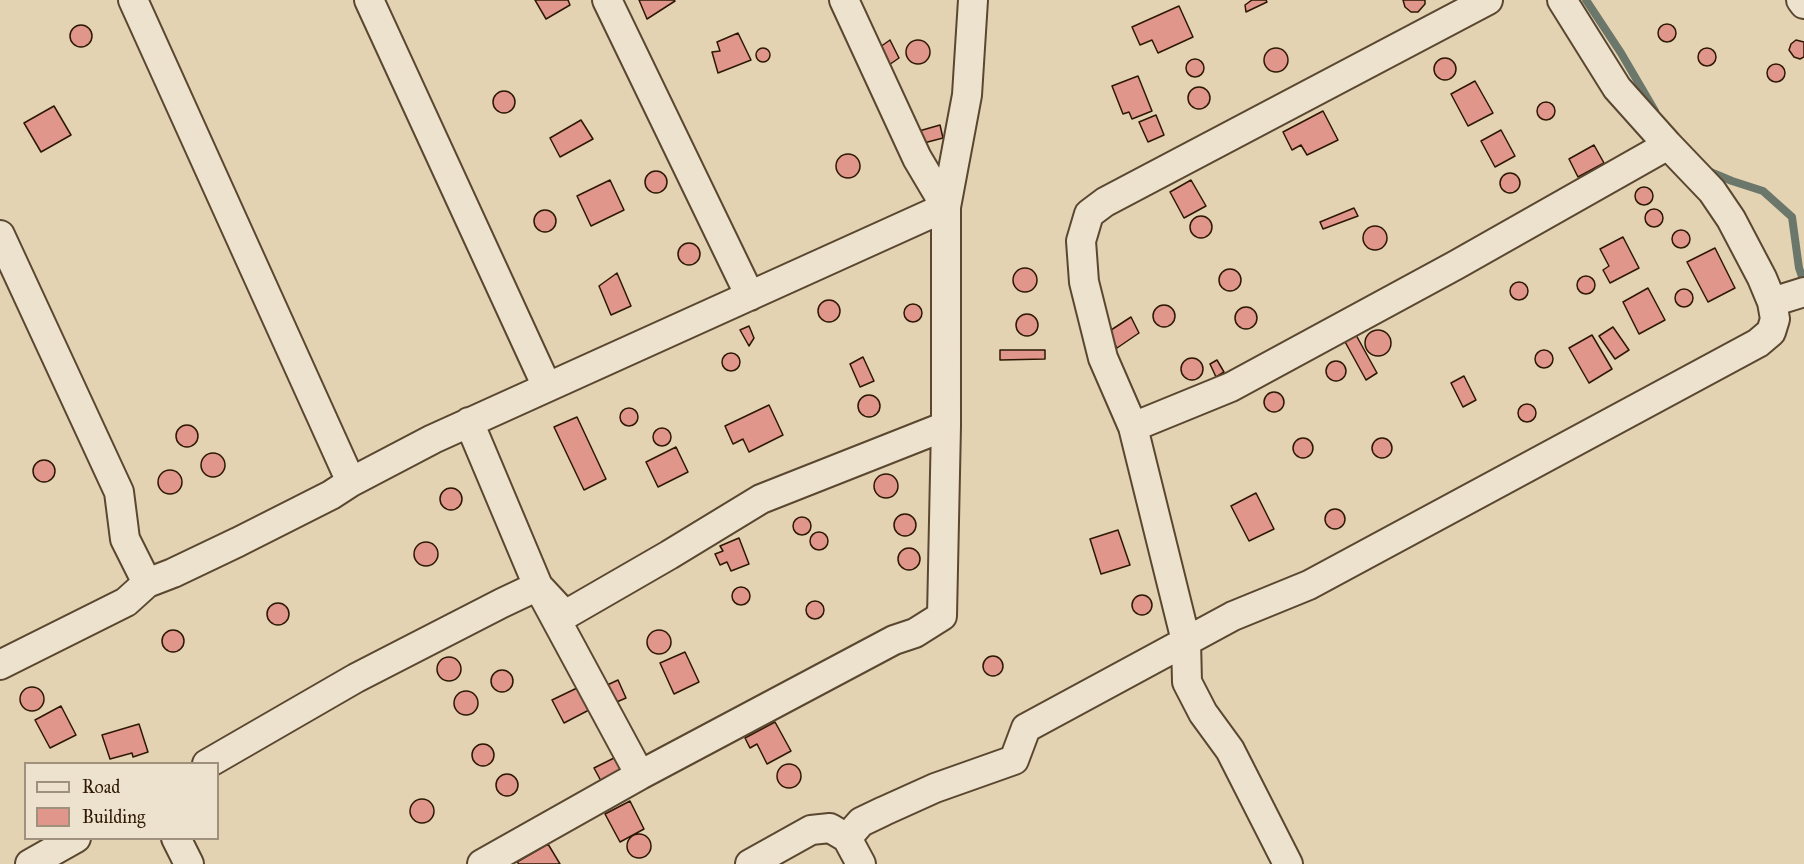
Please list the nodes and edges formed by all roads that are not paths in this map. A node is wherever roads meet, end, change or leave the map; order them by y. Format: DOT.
graph roads {
  1 [pos="133,0"];
  2 [pos="369,0"];
  3 [pos="607,0"];
  4 [pos="844,0"];
  5 [pos="973,0"];
  6 [pos="1488,0"];
  7 [pos="1562,0"];
  8 [pos="1801,0"];
  9 [pos="1804,4"];
  10 [pos="1668,145"];
  11 [pos="946,207"];
  12 [pos="0,235"];
  13 [pos="1804,292"];
  14 [pos="750,296"];
  15 [pos="1772,302"];
  16 [pos="547,387"];
  17 [pos="470,422"];
  18 [pos="946,426"];
  19 [pos="1133,427"];
  20 [pos="351,483"];
  21 [pos="147,583"];
  22 [pos="538,586"];
  23 [pos="1186,641"];
  24 [pos="0,665"];
  25 [pos="210,762"];
  26 [pos="640,775"];
  27 [pos="847,838"];
  28 [pos="72,840"];
  29 [pos="177,840"];
  30 [pos="30,864"];
  31 [pos="189,864"];
  32 [pos="482,864"];
  33 [pos="750,864"];
  34 [pos="861,864"];
  35 [pos="1288,864"];
  1 -- 20 [label="street"];
  2 -- 16 [label="street"];
  3 -- 14 [label="street"];
  4 -- 11 [label="street"];
  5 -- 11 [label="street"];
  6 -- 19 [label="street"];
  7 -- 10 [label="street"];
  8 -- 9 [label="street"];
  10 -- 15 [label="street"];
  10 -- 19 [label="street"];
  11 -- 14 [label="street"];
  11 -- 18 [label="street"];
  12 -- 21 [label="street"];
  13 -- 15 [label="street"];
  14 -- 16 [label="street"];
  15 -- 23 [label="street"];
  16 -- 17 [label="street"];
  17 -- 20 [label="street"];
  17 -- 22 [label="street"];
  18 -- 22 [label="street"];
  18 -- 26 [label="street"];
  19 -- 23 [label="street"];
  20 -- 21 [label="street"];
  21 -- 24 [label="street"];
  22 -- 25 [label="street"];
  22 -- 26 [label="street"];
  23 -- 27 [label="street"];
  23 -- 35 [label="street"];
  26 -- 32 [label="street"];
  27 -- 33 [label="street"];
  27 -- 34 [label="street"];
  28 -- 30 [label="street"];
  29 -- 31 [label="street"];
}
